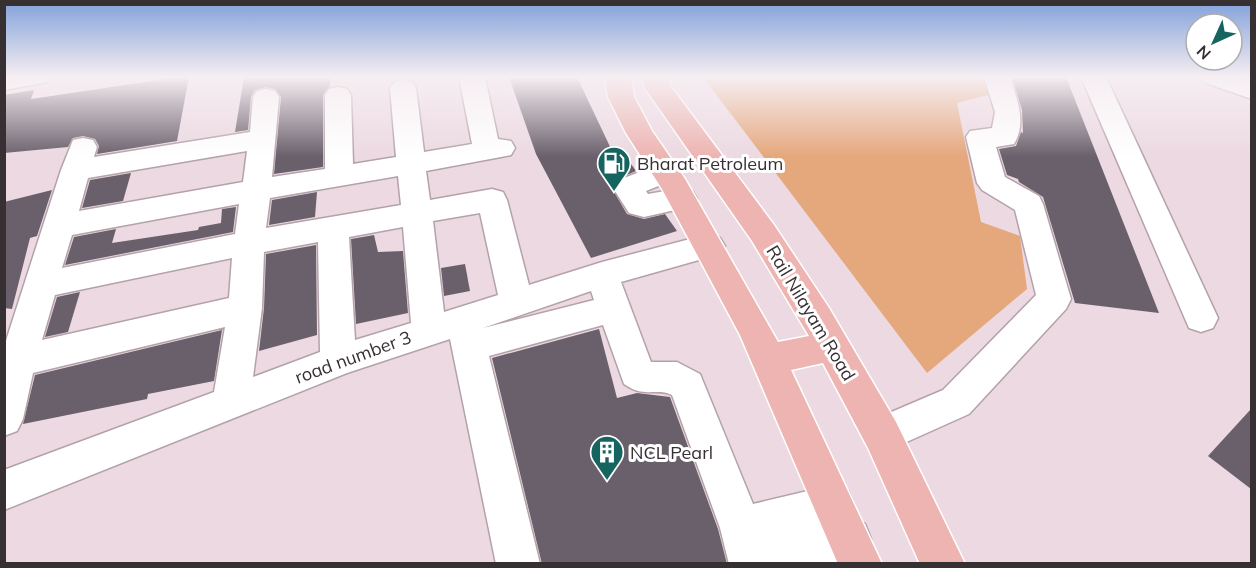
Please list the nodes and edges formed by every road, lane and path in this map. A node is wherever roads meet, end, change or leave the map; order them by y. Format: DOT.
graph roads {
  1 [pos="266,104"];
  2 [pos="338,104"];
  3 [pos="405,104"];
  4 [pos="480,104"];
  5 [pos="624,104"];
  6 [pos="668,104"];
  7 [pos="1005,104"];
  8 [pos="1105,104"];
  9 [pos="263,139"];
  10 [pos="412,163"];
  11 [pos="339,177"];
  12 [pos="255,189"];
  13 [pos="417,214"];
  14 [pos="60,226"];
  15 [pos="333,229"];
  16 [pos="249,243"];
  17 [pos="709,246"];
  18 [pos="42,285"];
  19 [pos="609,291"];
  20 [pos="517,303"];
  21 [pos="245,308"];
  22 [pos="1202,318"];
  23 [pos="429,330"];
  24 [pos="466,333"];
  25 [pos="833,346"];
  26 [pos="768,359"];
  27 [pos="18,361"];
  28 [pos="338,361"];
  29 [pos="231,403"];
  30 [pos="4,419"];
  31 [pos="882,435"];
  32 [pos="4,490"];
  33 [pos="848,536"];
  34 [pos="747,551"];
  35 [pos="518,564"];
  36 [pos="943,564"];
  1 -- 9 [label="street"];
  2 -- 11 [label="street"];
  3 -- 10 [label="street"];
  4 -- 10 [label="street"];
  5 -- 17 [label="main road"];
  6 -- 25 [label="main road, Rail Nilayam Road"];
  7 -- 31 [label="street"];
  8 -- 22 [label="street"];
  9 -- 12 [label="street"];
  9 -- 14 [label="street"];
  10 -- 11 [label="street"];
  10 -- 13 [label="street"];
  11 -- 12 [label="street"];
  12 -- 14 [label="street"];
  12 -- 16 [label="street"];
  13 -- 15 [label="street"];
  13 -- 20 [label="street"];
  13 -- 23 [label="street"];
  14 -- 18 [label="street"];
  15 -- 16 [label="street"];
  15 -- 28 [label="street"];
  16 -- 18 [label="street"];
  16 -- 21 [label="street"];
  17 -- 19 [label="street, road number 3"];
  17 -- 26 [label="main road"];
  18 -- 27 [label="street"];
  19 -- 20 [label="street, road number 3"];
  19 -- 24 [label="street"];
  19 -- 34 [label="street"];
  20 -- 24 [label="street, road number 3"];
  21 -- 27 [label="street"];
  21 -- 29 [label="street"];
  23 -- 24 [label="street, road number 3"];
  23 -- 28 [label="street, road number 3"];
  24 -- 35 [label="street"];
  25 -- 26 [label="main road"];
  25 -- 31 [label="main road, Rail Nilayam Road"];
  26 -- 33 [label="main road"];
  27 -- 30 [label="street"];
  28 -- 29 [label="street, road number 3"];
  29 -- 32 [label="street, road number 3"];
  31 -- 36 [label="main road, Rail Nilayam Road"];
  33 -- 34 [label="street"];
}
